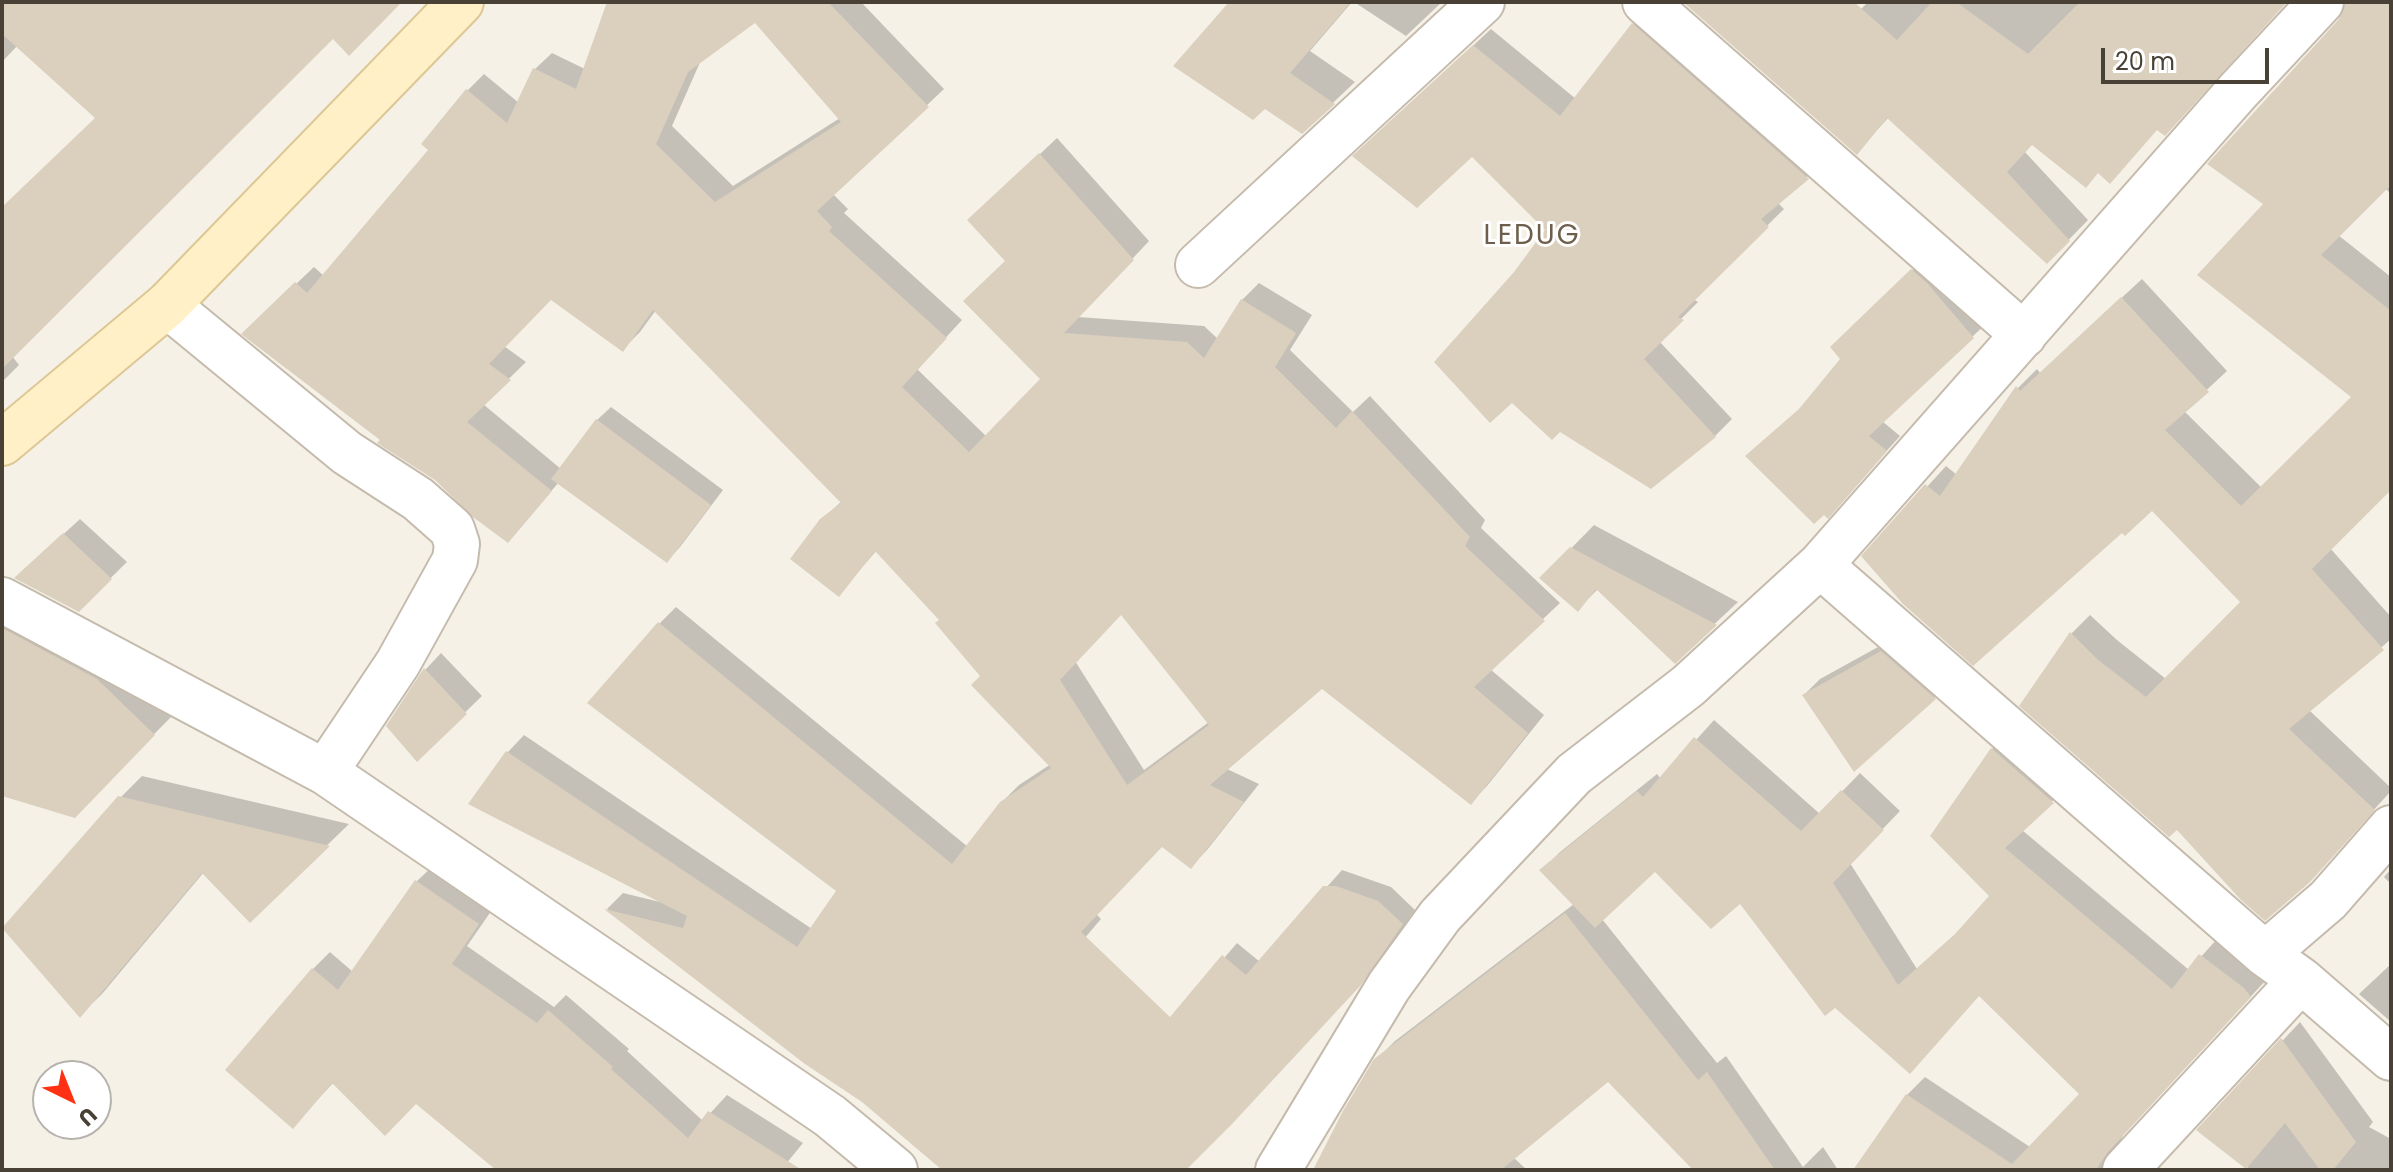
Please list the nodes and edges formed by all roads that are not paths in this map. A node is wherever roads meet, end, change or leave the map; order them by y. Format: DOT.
graph roads {
  1 [pos="461,2"];
  2 [pos="1482,2"];
  3 [pos="1645,2"];
  4 [pos="2321,2"];
  5 [pos="1198,265"];
  6 [pos="167,305"];
  7 [pos="2024,335"];
  8 [pos="2,443"];
  9 [pos="1820,565"];
  10 [pos="2,600"];
  11 [pos="325,772"];
  12 [pos="2391,828"];
  13 [pos="2265,954"];
  14 [pos="2301,980"];
  15 [pos="2391,1058"];
  16 [pos="895,1170"];
  17 [pos="1278,1170"];
  18 [pos="2125,1170"];
  1 -- 6 [label="street"];
  2 -- 5 [label="street"];
  3 -- 7 [label="street"];
  4 -- 7 [label="street"];
  6 -- 8 [label="street"];
  6 -- 11 [label="street"];
  7 -- 9 [label="street"];
  9 -- 13 [label="street"];
  9 -- 17 [label="street"];
  10 -- 11 [label="street"];
  11 -- 16 [label="street"];
  12 -- 13 [label="street"];
  13 -- 14 [label="street"];
  14 -- 15 [label="street"];
  14 -- 18 [label="street"];
}
